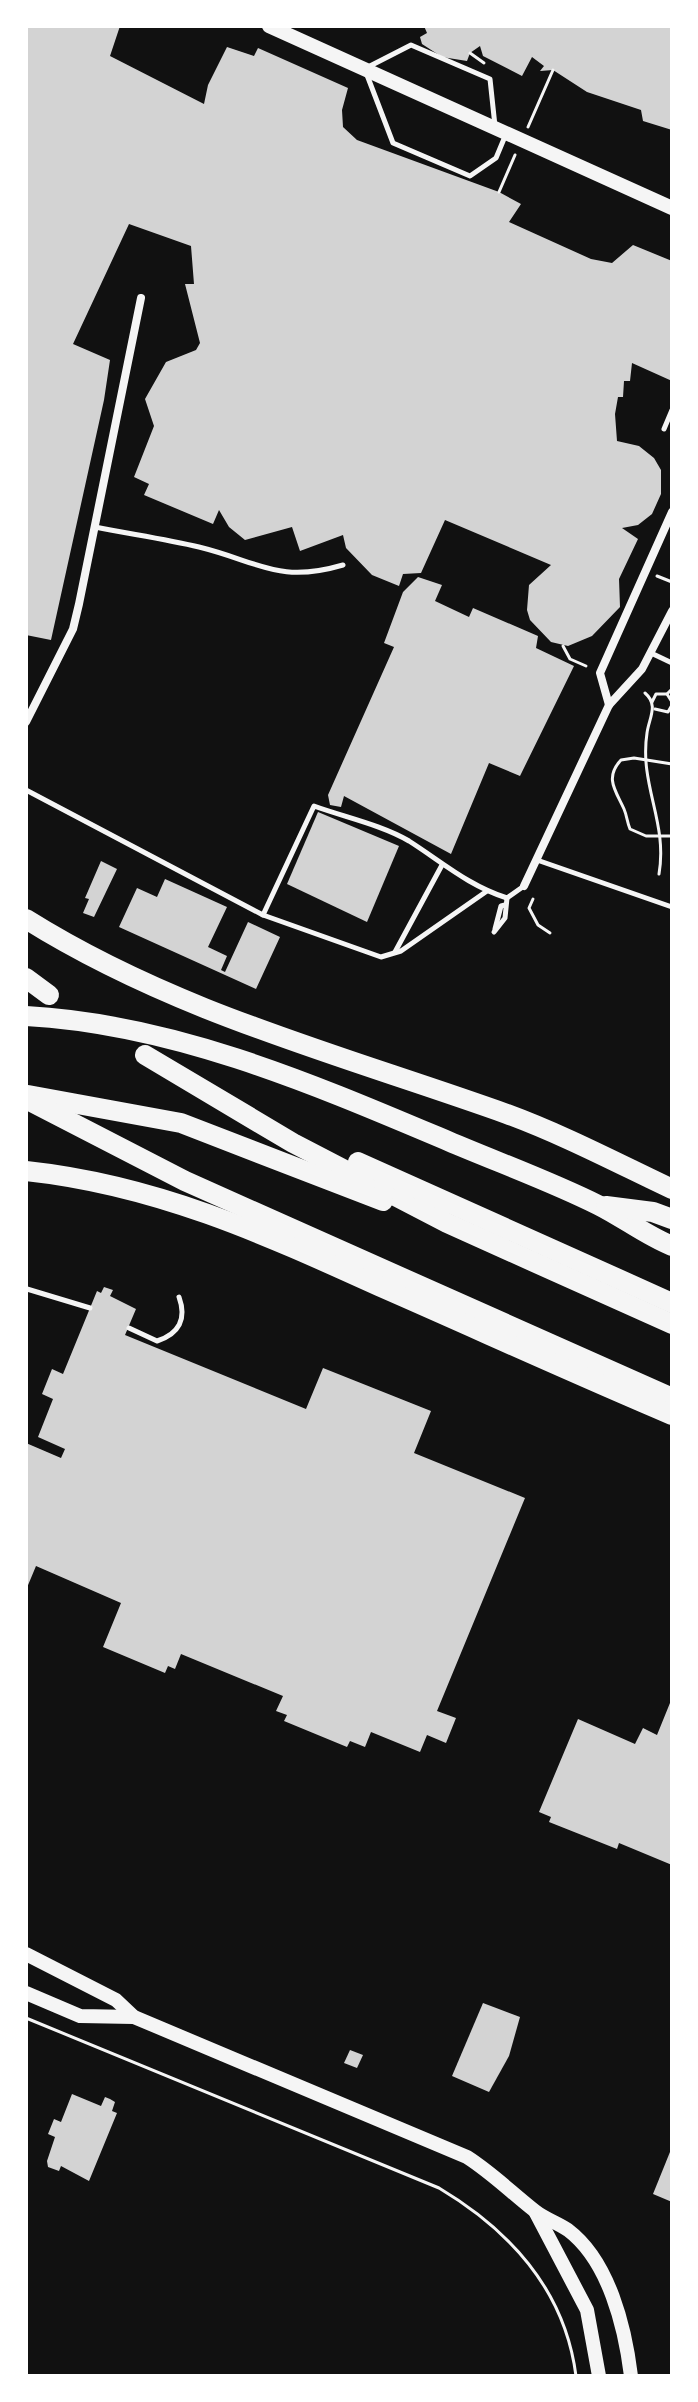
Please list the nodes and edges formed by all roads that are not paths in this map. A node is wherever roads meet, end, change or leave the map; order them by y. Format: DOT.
graph roads {
  1 [pos="269,26"];
  2 [pos="296,32"];
  3 [pos="364,69"];
  4 [pos="501,131"];
  5 [pos="672,208"];
  6 [pos="141,298"];
  7 [pos="672,410"];
  8 [pos="664,429"];
  9 [pos="672,512"];
  10 [pos="95,527"];
  11 [pos="343,565"];
  12 [pos="672,611"];
  13 [pos="651,653"];
  14 [pos="672,663"];
  15 [pos="609,705"];
  16 [pos="26,722"];
  17 [pos="26,790"];
  18 [pos="537,860"];
  19 [pos="442,865"];
  20 [pos="524,886"];
  21 [pos="487,891"];
  22 [pos="506,901"];
  23 [pos="672,907"];
  24 [pos="263,915"];
  25 [pos="26,919"];
  26 [pos="494,930"];
  27 [pos="394,954"];
  28 [pos="26,978"];
  29 [pos="49,995"];
  30 [pos="26,1016"];
  31 [pos="145,1055"];
  32 [pos="26,1097"];
  33 [pos="240,1112"];
  34 [pos="26,1171"];
  35 [pos="672,1189"];
  36 [pos="600,1206"];
  37 [pos="672,1219"];
  38 [pos="447,1223"];
  39 [pos="672,1246"];
  40 [pos="27,1289"];
  41 [pos="179,1297"];
  42 [pos="672,1303"];
  43 [pos="90,1308"];
  44 [pos="672,1324"];
  45 [pos="129,1328"];
  46 [pos="610,1370"];
  47 [pos="616,1391"];
  48 [pos="672,1398"];
  49 [pos="672,1406"];
  50 [pos="672,1415"];
  51 [pos="672,1423"];
  52 [pos="26,1954"];
  53 [pos="26,1993"];
  54 [pos="134,2017"];
  55 [pos="536,2212"];
  56 [pos="599,2376"];
  57 [pos="631,2376"];
  1 -- 2 [label="street"];
  2 -- 3 [label="street"];
  3 -- 4 [label="street"];
  3 -- 4 [label="lane"];
  3 -- 4 [label="lane"];
  4 -- 5 [label="street"];
  6 -- 10 [label="street"];
  7 -- 8 [label="lane"];
  9 -- 15 [label="street"];
  10 -- 11 [label="lane"];
  10 -- 16 [label="street"];
  12 -- 13 [label="street"];
  13 -- 14 [label="lane"];
  13 -- 15 [label="street"];
  15 -- 18 [label="street"];
  17 -- 24 [label="lane"];
  18 -- 20 [label="street"];
  18 -- 23 [label="lane"];
  19 -- 21 [label="lane"];
  19 -- 24 [label="lane"];
  19 -- 27 [label="lane"];
  20 -- 22 [label="lane"];
  21 -- 22 [label="lane"];
  21 -- 27 [label="lane"];
  22 -- 26 [label="lane"];
  24 -- 27 [label="lane"];
  25 -- 35 [label="highway"];
  28 -- 29 [label="highway"];
  30 -- 36 [label="highway"];
  31 -- 33 [label="highway"];
  32 -- 38 [label="highway"];
  32 -- 46 [label="highway"];
  33 -- 38 [label="highway"];
  33 -- 42 [label="highway"];
  34 -- 47 [label="highway"];
  36 -- 37 [label="highway"];
  36 -- 39 [label="highway"];
  38 -- 44 [label="highway"];
  40 -- 43 [label="lane"];
  41 -- 45 [label="lane"];
  46 -- 48 [label="highway"];
  46 -- 49 [label="highway"];
  47 -- 50 [label="highway"];
  47 -- 51 [label="highway"];
  52 -- 54 [label="street"];
  53 -- 54 [label="street"];
  54 -- 55 [label="street"];
  55 -- 56 [label="street"];
  55 -- 57 [label="street"];
}
